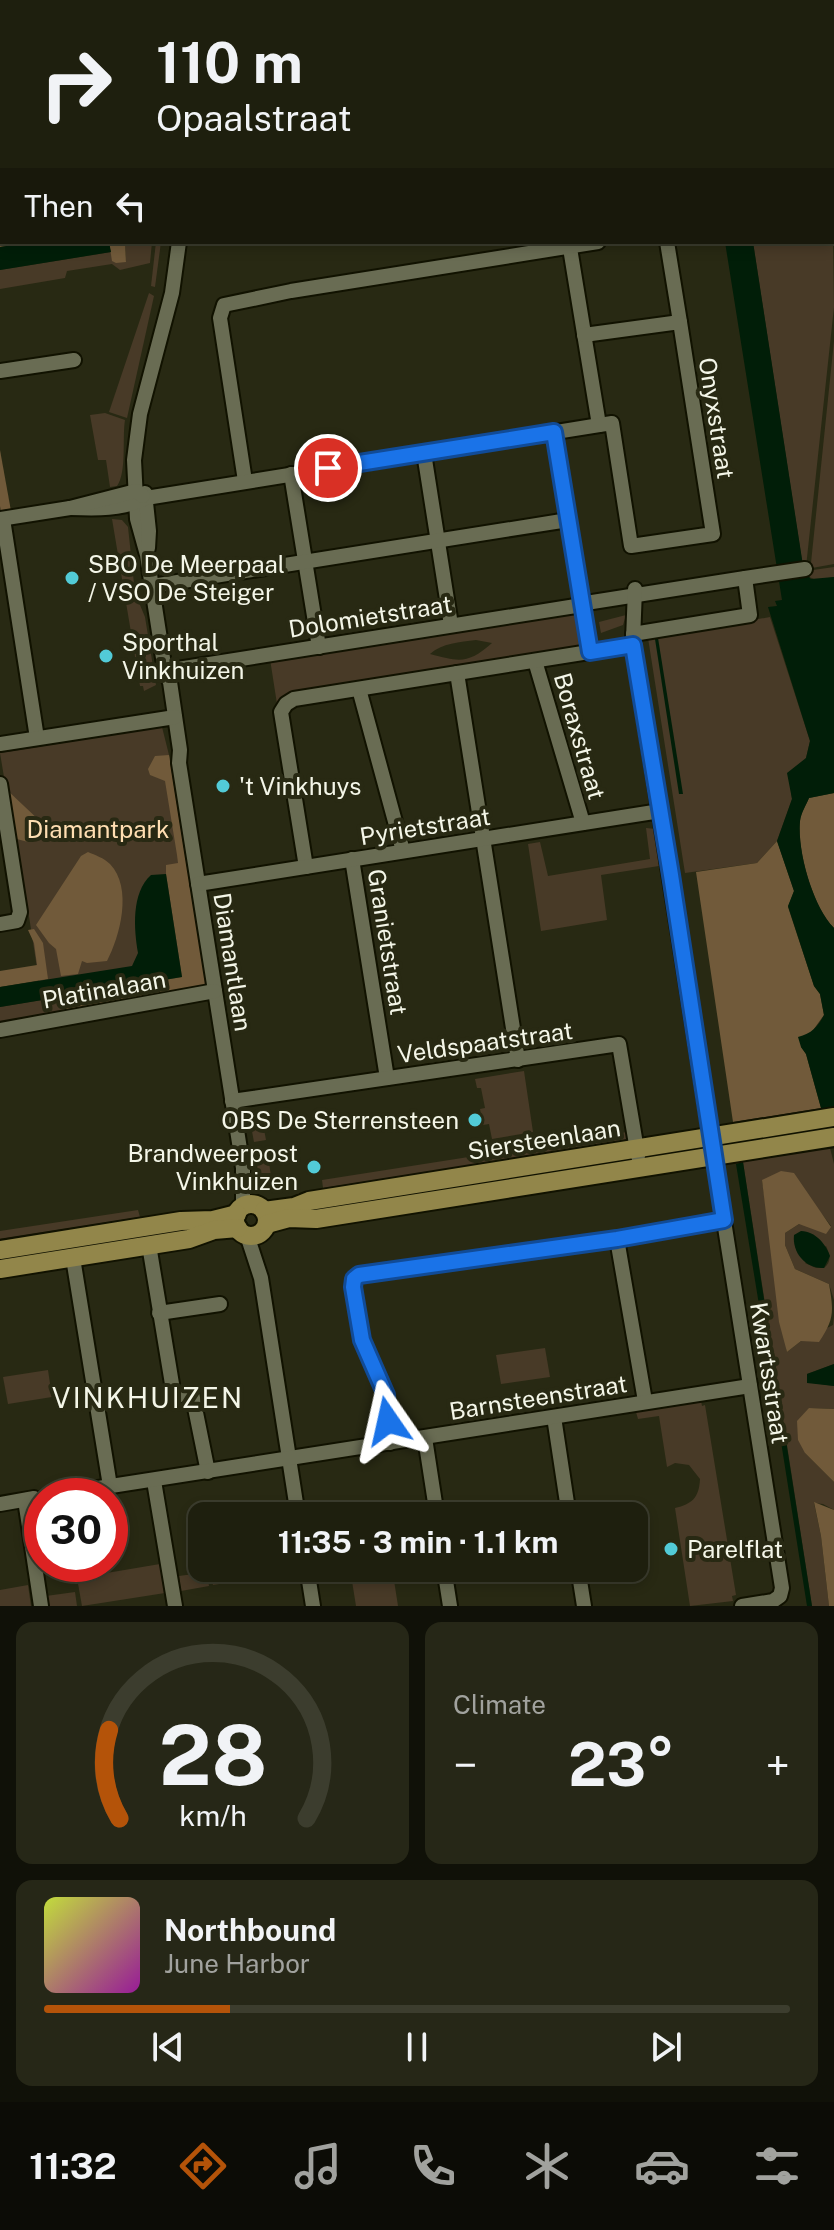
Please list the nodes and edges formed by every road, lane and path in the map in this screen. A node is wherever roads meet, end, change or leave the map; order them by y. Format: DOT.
graph roads {
  1 [pos="569,244"];
  2 [pos="667,244"];
  3 [pos="177,245"];
  4 [pos="680,322"];
  5 [pos="584,335"];
  6 [pos="74,360"];
  7 [pos="0,371"];
  8 [pos="599,425"];
  9 [pos="554,432"];
  10 [pos="424,453"];
  11 [pos="291,474"];
  12 [pos="245,481"];
  13 [pos="139,497"];
  14 [pos="1,519"];
  15 [pos="568,520"];
  16 [pos="438,540"];
  17 [pos="305,562"];
  18 [pos="805,569"];
  19 [pos="745,578"];
  20 [pos="152,586"];
  21 [pos="635,590"];
  22 [pos="584,604"];
  23 [pos="16,605"];
  24 [pos="0,611"];
  25 [pos="451,625"];
  26 [pos="319,647"];
  27 [pos="590,652"];
  28 [pos="535,661"];
  29 [pos="165,671"];
  30 [pos="457,673"];
  31 [pos="359,689"];
  32 [pos="172,718"];
  33 [pos="37,738"];
  34 [pos="0,744"];
  35 [pos="0,784"];
  36 [pos="660,811"];
  37 [pos="583,823"];
  38 [pos="484,839"];
  39 [pos="403,851"];
  40 [pos="352,859"];
  41 [pos="306,867"];
  42 [pos="198,884"];
  43 [pos="0,924"];
  44 [pos="215,991"];
  45 [pos="0,1030"];
  46 [pos="518,1060"];
  47 [pos="387,1078"];
  48 [pos="232,1101"];
  49 [pos="834,1117"];
  50 [pos="834,1137"];
  51 [pos="712,1146"];
  52 [pos="637,1148"];
  53 [pos="639,1168"];
  54 [pos="251,1220"];
  55 [pos="724,1220"];
  56 [pos="617,1239"];
  57 [pos="149,1245"];
  58 [pos="0,1250"];
  59 [pos="73,1258"];
  60 [pos="0,1269"];
  61 [pos="220,1304"];
  62 [pos="159,1313"];
  63 [pos="750,1386"];
  64 [pos="645,1401"];
  65 [pos="554,1417"];
  66 [pos="425,1438"];
  67 [pos="390,1443"];
  68 [pos="289,1458"];
  69 [pos="208,1472"];
  70 [pos="109,1478"];
  71 [pos="154,1481"];
  72 [pos="128,1484"];
  73 [pos="24,1500"];
  74 [pos="296,1502"];
  75 [pos="435,1502"];
  76 [pos="567,1502"];
  77 [pos="0,1504"];
  78 [pos="37,1582"];
  79 [pos="309,1582"];
  80 [pos="446,1582"];
  81 [pos="580,1582"];
  82 [pos="41,1606"];
  83 [pos="175,1606"];
  84 [pos="313,1606"];
  85 [pos="450,1606"];
  86 [pos="584,1606"];
  87 [pos="742,1606"];
  1 -- 5 [label="street"];
  1 -- 12 [label="street"];
  2 -- 4 [label="street"];
  3 -- 13 [label="street, Diamantlaan"];
  4 -- 5 [label="street"];
  4 -- 8 [label="street, Onyxstraat"];
  5 -- 8 [label="street"];
  6 -- 7 [label="street"];
  8 -- 9 [label="street"];
  9 -- 10 [label="street"];
  9 -- 15 [label="street"];
  10 -- 11 [label="street"];
  10 -- 16 [label="street"];
  11 -- 12 [label="street"];
  11 -- 17 [label="street"];
  12 -- 13 [label="street"];
  13 -- 14 [label="street"];
  13 -- 20 [label="street, Diamantlaan"];
  14 -- 23 [label="street"];
  15 -- 16 [label="street"];
  15 -- 22 [label="street"];
  16 -- 17 [label="street"];
  16 -- 25 [label="street"];
  17 -- 20 [label="street"];
  17 -- 26 [label="street"];
  18 -- 19 [label="street, Dolomietstraat"];
  19 -- 21 [label="street, Dolomietstraat"];
  19 -- 21 [label="street"];
  20 -- 29 [label="street, Diamantlaan"];
  21 -- 22 [label="street, Dolomietstraat"];
  22 -- 25 [label="street, Dolomietstraat"];
  22 -- 27 [label="street"];
  23 -- 24 [label="street"];
  23 -- 33 [label="street"];
  25 -- 26 [label="street, Dolomietstraat"];
  26 -- 29 [label="street, Dolomietstraat"];
  27 -- 28 [label="street, Boraxstraat"];
  27 -- 36 [label="street, Boraxstraat"];
  28 -- 30 [label="street, Boraxstraat"];
  28 -- 37 [label="street, Boraxstraat"];
  29 -- 32 [label="street, Diamantlaan"];
  30 -- 31 [label="street, Boraxstraat"];
  30 -- 38 [label="street"];
  31 -- 39 [label="street"];
  31 -- 41 [label="street, Boraxstraat"];
  32 -- 33 [label="street"];
  32 -- 42 [label="street, Diamantlaan"];
  33 -- 34 [label="street"];
  35 -- 43 [label="street"];
  36 -- 37 [label="street, Pyrietstraat"];
  36 -- 51 [label="street, Boraxstraat"];
  37 -- 38 [label="street, Pyrietstraat"];
  38 -- 39 [label="street, Pyrietstraat"];
  38 -- 46 [label="street"];
  39 -- 40 [label="street, Pyrietstraat"];
  40 -- 41 [label="street, Pyrietstraat"];
  40 -- 47 [label="street, Granietstraat"];
  41 -- 42 [label="street, Pyrietstraat"];
  42 -- 44 [label="street, Diamantlaan"];
  44 -- 45 [label="street, Platinalaan"];
  44 -- 48 [label="street, Diamantlaan"];
  46 -- 47 [label="street, Veldspaatstraat"];
  46 -- 52 [label="street, Veldspaatstraat"];
  47 -- 48 [label="street, Veldspaatstraat"];
  48 -- 54 [label="street, Diamantlaan"];
  49 -- 51 [label="main road, Siersteenlaan"];
  50 -- 51 [label="main road, Siersteenlaan"];
  51 -- 52 [label="main road, Siersteenlaan"];
  51 -- 53 [label="main road, Siersteenlaan"];
  51 -- 55 [label="street, Kwartsstraat"];
  52 -- 53 [label="street, Veldspaatstraat"];
  52 -- 54 [label="main road, Siersteenlaan"];
  53 -- 54 [label="main road, Siersteenlaan"];
  54 -- 57 [label="main road, Siersteenlaan"];
  54 -- 58 [label="main road, Siersteenlaan"];
  54 -- 68 [label="street, Diamantlaan"];
  55 -- 56 [label="street"];
  55 -- 63 [label="street, Kwartsstraat"];
  56 -- 64 [label="street"];
  56 -- 67 [label="street"];
  57 -- 59 [label="main road, Siersteenlaan"];
  57 -- 62 [label="street"];
  59 -- 60 [label="main road, Siersteenlaan"];
  59 -- 70 [label="street"];
  61 -- 62 [label="street"];
  62 -- 69 [label="street"];
  63 -- 64 [label="street, Barnsteenstraat"];
  63 -- 87 [label="street, Kwartsstraat"];
  64 -- 65 [label="street, Barnsteenstraat"];
  65 -- 66 [label="street, Barnsteenstraat"];
  65 -- 76 [label="street"];
  66 -- 67 [label="street, Barnsteenstraat"];
  66 -- 75 [label="street"];
  67 -- 68 [label="street, Barnsteenstraat"];
  68 -- 69 [label="street, Barnsteenstraat"];
  68 -- 74 [label="street, Diamantlaan"];
  69 -- 71 [label="street, Barnsteenstraat"];
  71 -- 72 [label="street, Barnsteenstraat"];
  71 -- 83 [label="street"];
  73 -- 77 [label="street, Barnsteenstraat"];
  78 -- 82 [label="street"];
  79 -- 84 [label="street"];
  80 -- 85 [label="street"];
  81 -- 86 [label="street"];
}
